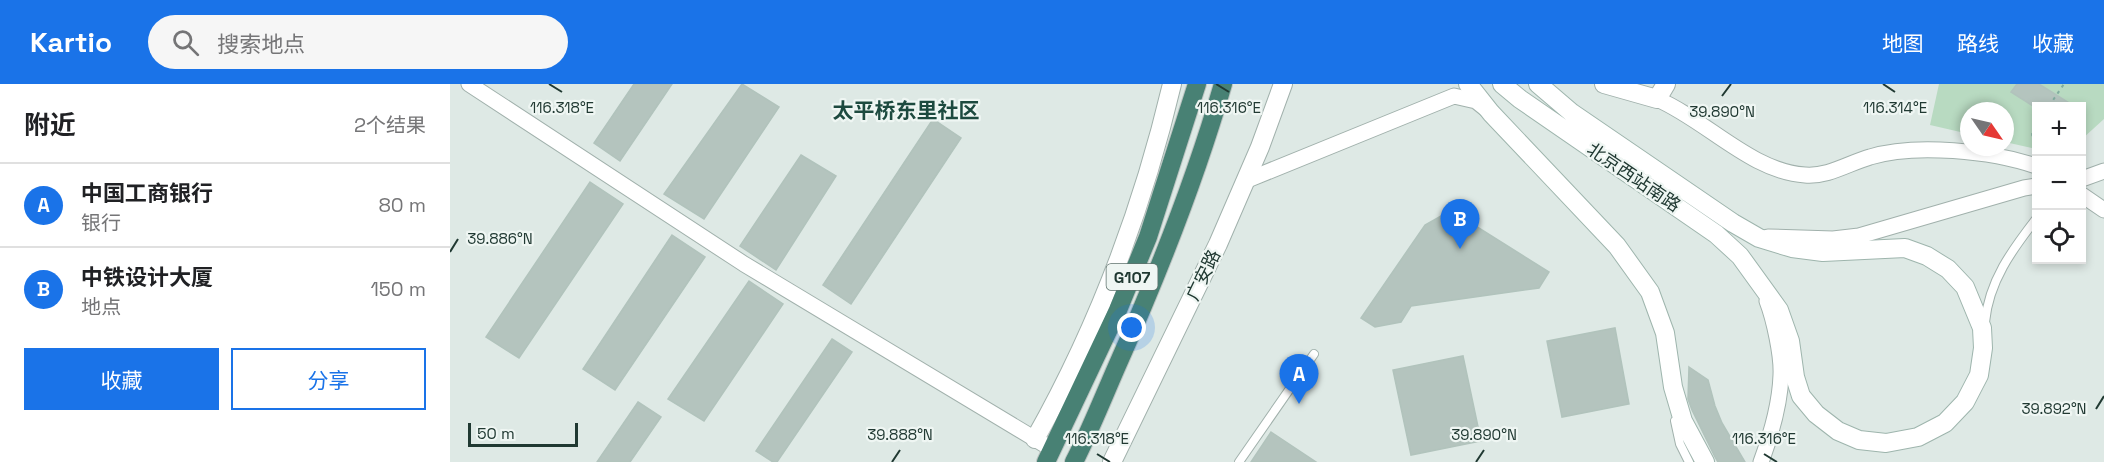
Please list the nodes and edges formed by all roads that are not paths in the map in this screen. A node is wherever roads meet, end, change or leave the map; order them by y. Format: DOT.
graph roads {
  1 [pos="469,84"];
  2 [pos="1172,84"];
  3 [pos="1197,84"];
  4 [pos="1223,84"];
  5 [pos="1283,84"];
  6 [pos="1468,84"];
  7 [pos="1502,84"];
  8 [pos="1538,84"];
  9 [pos="1604,84"];
  10 [pos="1640,88"];
  11 [pos="1661,91"];
  12 [pos="1491,113"];
  13 [pos="2032,165"];
  14 [pos="2104,171"];
  15 [pos="2086,178"];
  16 [pos="1245,181"];
  17 [pos="2032,187"];
  18 [pos="2086,198"];
  19 [pos="2104,210"];
  20 [pos="2032,225"];
  21 [pos="1760,237"];
  22 [pos="1758,278"];
  23 [pos="1983,338"];
  24 [pos="1314,354"];
  25 [pos="1673,387"];
  26 [pos="1035,439"];
  27 [pos="1049,456"];
  28 [pos="1117,460"];
  29 [pos="1074,462"];
  30 [pos="1239,462"];
  31 [pos="1689,462"];
  32 [pos="1705,462"];
  33 [pos="1761,462"];
  1 -- 26 [label="street"];
  2 -- 26 [label="main road"];
  3 -- 27 [label="highway, G107"];
  4 -- 29 [label="highway, G107"];
  5 -- 16 [label="main road, 广安路"];
  6 -- 12 [label="main road"];
  7 -- 22 [label="main road, 北京西站南路"];
  8 -- 21 [label="main road, 北京西站南路"];
  9 -- 10 [label="main road"];
  10 -- 11 [label="main road"];
  11 -- 13 [label="street"];
  12 -- 16 [label="street"];
  12 -- 25 [label="main road"];
  14 -- 15 [label="street"];
  16 -- 28 [label="main road, 广安路"];
  17 -- 21 [label="street"];
  18 -- 19 [label="street"];
  20 -- 23 [label="lane"];
  21 -- 23 [label="main road, 北京西站南路"];
  22 -- 23 [label="main road, 北京西站南路"];
  22 -- 33 [label="street"];
  24 -- 30 [label="lane"];
  25 -- 31 [label="lane"];
  25 -- 32 [label="main road"];
  26 -- 27 [label="street"];
}
